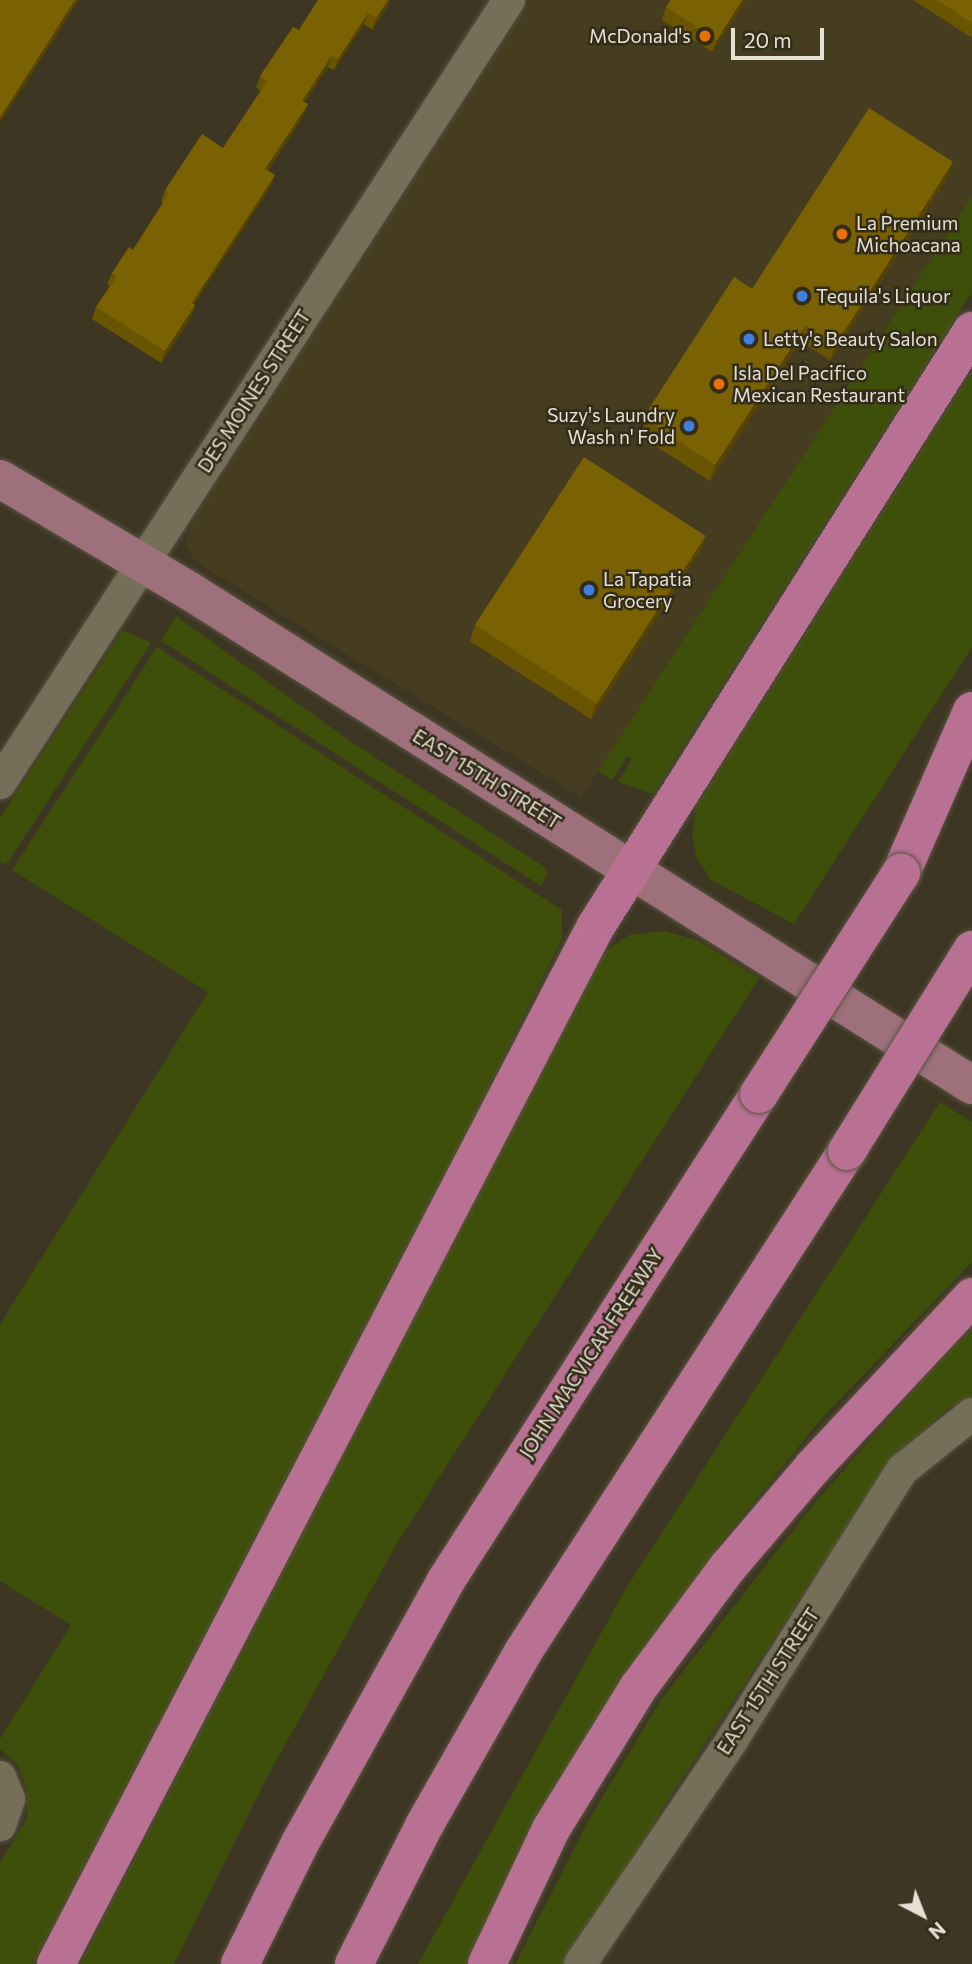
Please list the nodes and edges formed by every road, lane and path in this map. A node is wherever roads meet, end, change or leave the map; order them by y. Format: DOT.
graph roads {
  1 [pos="509,0"];
  2 [pos="972,331"];
  3 [pos="0,479"];
  4 [pos="142,563"];
  5 [pos="972,711"];
  6 [pos="972,760"];
  7 [pos="0,783"];
  8 [pos="630,870"];
  9 [pos="901,873"];
  10 [pos="972,950"];
  11 [pos="972,1085"];
  12 [pos="972,1297"];
  13 [pos="972,1414"];
  14 [pos="2,1781"];
  15 [pos="0,1825"];
  16 [pos="56,1964"];
  17 [pos="240,1964"];
  18 [pos="354,1964"];
  19 [pos="487,1964"];
  20 [pos="580,1964"];
  1 -- 4 [label="street, DES MOINES STREET"];
  2 -- 8 [label="highway"];
  3 -- 4 [label="main road, EAST 15TH STREET"];
  4 -- 7 [label="street, DES MOINES STREET"];
  4 -- 8 [label="main road, EAST 15TH STREET"];
  5 -- 9 [label="highway"];
  6 -- 9 [label="highway, JOHN MACVICAR FREEWAY"];
  8 -- 11 [label="main road, EAST 15TH STREET"];
  8 -- 16 [label="highway"];
  9 -- 17 [label="highway, JOHN MACVICAR FREEWAY, bridge"];
  10 -- 18 [label="highway, bridge"];
  12 -- 19 [label="highway"];
  13 -- 20 [label="street, EAST 15TH STREET"];
  14 -- 15 [label="street"];
}
